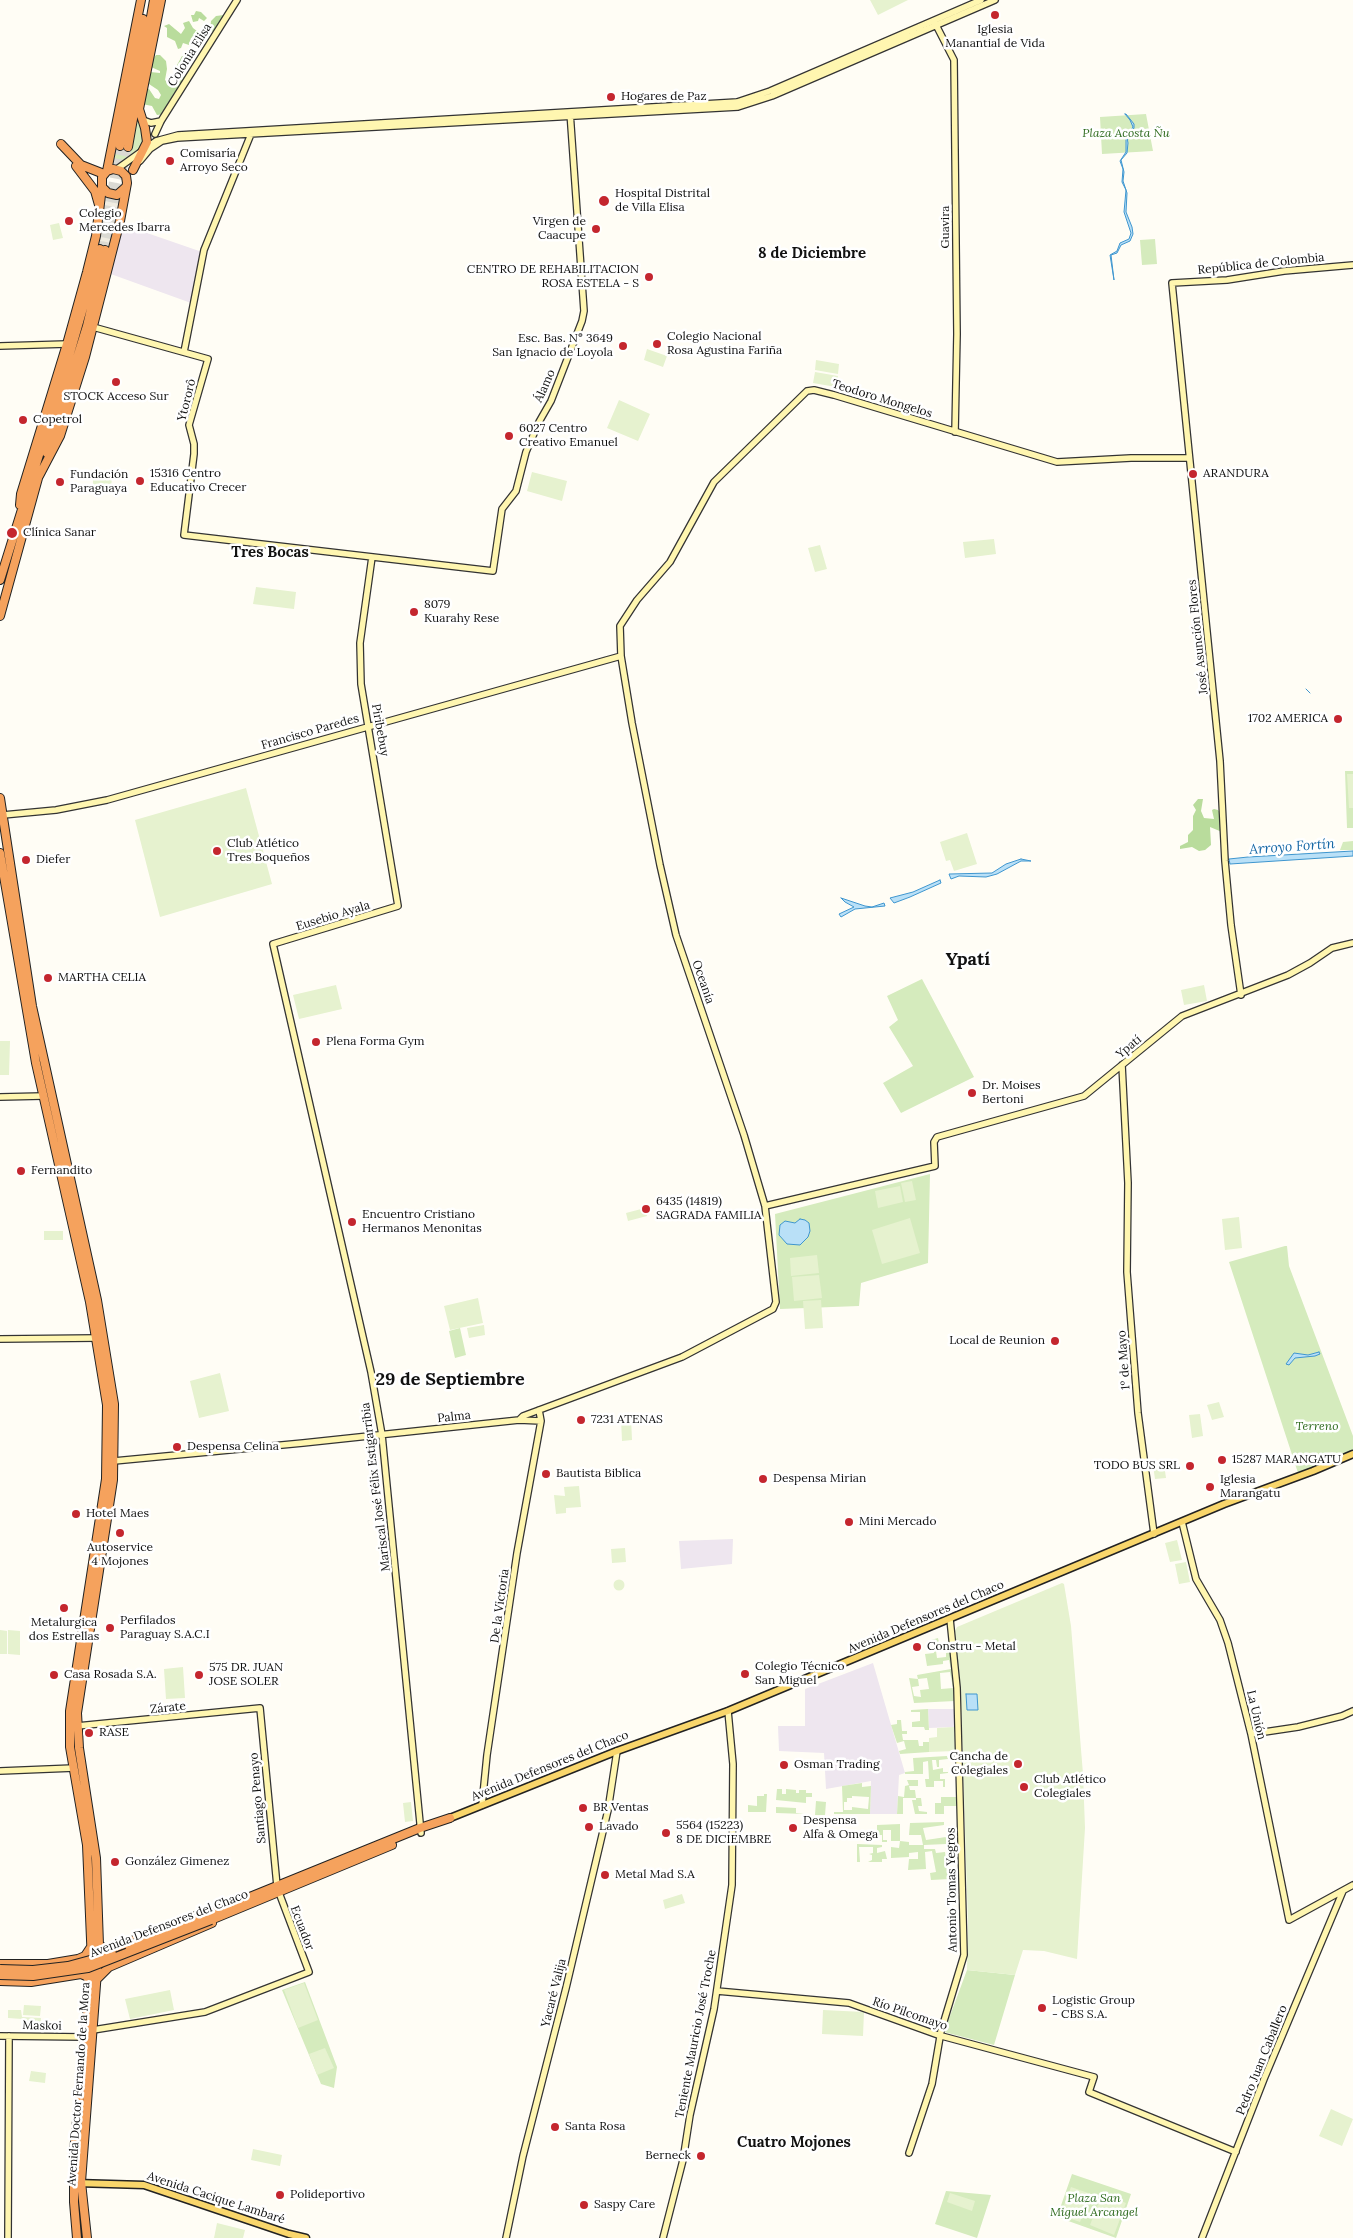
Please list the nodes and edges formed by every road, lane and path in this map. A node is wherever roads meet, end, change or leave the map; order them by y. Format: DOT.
graph roads {
  1 [pos="141,0"];
  2 [pos="146,0"];
  3 [pos="154,0"];
  4 [pos="161,0"];
  5 [pos="237,0"];
  6 [pos="981,0"];
  7 [pos="995,0"];
  8 [pos="935,23"];
  9 [pos="570,115"];
  10 [pos="143,120"];
  11 [pos="161,121"];
  12 [pos="145,128"];
  13 [pos="341,128"];
  14 [pos="253,129"];
  15 [pos="155,134"];
  16 [pos="250,136"];
  17 [pos="161,138"];
  18 [pos="61,144"];
  19 [pos="145,148"];
  20 [pos="110,160"];
  21 [pos="88,168"];
  22 [pos="117,169"];
  23 [pos="133,170"];
  24 [pos="105,173"];
  25 [pos="127,183"];
  26 [pos="102,185"];
  27 [pos="100,212"];
  28 [pos="1353,265"];
  29 [pos="1172,282"];
  30 [pos="93,327"];
  31 [pos="67,344"];
  32 [pos="0,346"];
  33 [pos="184,352"];
  34 [pos="955,432"];
  35 [pos="1188,458"];
  36 [pos="39,476"];
  37 [pos="20,512"];
  38 [pos="372,557"];
  39 [pos="0,580"];
  40 [pos="0,616"];
  41 [pos="621,656"];
  42 [pos="370,725"];
  43 [pos="0,798"];
  44 [pos="1,816"];
  45 [pos="0,853"];
  46 [pos="398,906"];
  47 [pos="1353,943"];
  48 [pos="273,944"];
  49 [pos="1240,993"];
  50 [pos="1122,1065"];
  51 [pos="43,1096"];
  52 [pos="0,1097"];
  53 [pos="765,1206"];
  54 [pos="773,1309"];
  55 [pos="101,1338"];
  56 [pos="0,1339"];
  57 [pos="540,1410"];
  58 [pos="519,1420"];
  59 [pos="541,1421"];
  60 [pos="382,1435"];
  61 [pos="1353,1454"];
  62 [pos="114,1461"];
  63 [pos="1182,1522"];
  64 [pos="1154,1534"];
  65 [pos="950,1619"];
  66 [pos="260,1708"];
  67 [pos="728,1711"];
  68 [pos="1353,1711"];
  69 [pos="77,1726"];
  70 [pos="1251,1734"];
  71 [pos="617,1751"];
  72 [pos="74,1768"];
  73 [pos="0,1771"];
  74 [pos="482,1805"];
  75 [pos="450,1818"];
  76 [pos="420,1830"];
  77 [pos="1353,1885"];
  78 [pos="278,1890"];
  79 [pos="1343,1891"];
  80 [pos="220,1909"];
  81 [pos="227,1914"];
  82 [pos="210,1917"];
  83 [pos="95,1945"];
  84 [pos="109,1950"];
  85 [pos="72,1960"];
  86 [pos="0,1964"];
  87 [pos="116,1964"];
  88 [pos="0,1969"];
  89 [pos="0,1975"];
  90 [pos="75,1975"];
  91 [pos="0,1980"];
  92 [pos="93,1980"];
  93 [pos="717,1991"];
  94 [pos="93,2030"];
  95 [pos="0,2036"];
  96 [pos="9,2036"];
  97 [pos="942,2036"];
  98 [pos="84,2037"];
  99 [pos="910,2152"];
  100 [pos="1236,2152"];
  101 [pos="78,2183"];
  102 [pos="291,2236"];
  103 [pos="8,2238"];
  104 [pos="77,2238"];
  105 [pos="87,2238"];
  106 [pos="306,2238"];
  107 [pos="506,2238"];
  108 [pos="664,2238"];
  109 [pos="1202,2238"];
  1 -- 20 [label="highway"];
  2 -- 3 [label="highway"];
  4 -- 10 [label="highway"];
  5 -- 11 [label="street, Colonia Elisa"];
  6 -- 8 [label="street"];
  7 -- 8 [label="street"];
  8 -- 9 [label="street"];
  8 -- 34 [label="street, Guavira"];
  9 -- 13 [label="street"];
  9 -- 38 [label="street, Álamo"];
  10 -- 11 [label="street"];
  10 -- 12 [label="highway"];
  11 -- 15 [label="street, Colonia Elisa"];
  12 -- 15 [label="street"];
  12 -- 19 [label="highway"];
  13 -- 14 [label="street"];
  13 -- 16 [label="street"];
  14 -- 16 [label="street"];
  14 -- 17 [label="street"];
  15 -- 17 [label="street"];
  16 -- 23 [label="street"];
  16 -- 33 [label="street"];
  17 -- 19 [label="street"];
  18 -- 21 [label="highway"];
  19 -- 22 [label="street"];
  19 -- 23 [label="highway"];
  20 -- 21 [label="highway"];
  20 -- 24 [label="highway"];
  21 -- 24 [label="highway"];
  22 -- 24 [label="highway"];
  22 -- 25 [label="highway"];
  23 -- 25 [label="street"];
  24 -- 26 [label="highway"];
  25 -- 26 [label="highway"];
  25 -- 30 [label="highway"];
  26 -- 27 [label="highway"];
  26 -- 27 [label="highway"];
  27 -- 31 [label="highway"];
  28 -- 29 [label="street, República de Colombia"];
  29 -- 35 [label="street, José Asunción Flores"];
  30 -- 33 [label="street"];
  30 -- 36 [label="highway"];
  31 -- 32 [label="street"];
  31 -- 37 [label="highway"];
  33 -- 38 [label="street, Ytororô"];
  34 -- 35 [label="street, Teodoro Mongelos"];
  34 -- 41 [label="street, Teodoro Mongelos"];
  35 -- 49 [label="street, José Asunción Flores"];
  36 -- 37 [label="highway"];
  36 -- 40 [label="highway"];
  37 -- 39 [label="highway"];
  38 -- 42 [label="street, Piribebuy"];
  41 -- 42 [label="street, Francisco Paredes"];
  41 -- 53 [label="street, Oceanía"];
  42 -- 44 [label="street, Francisco Paredes"];
  42 -- 46 [label="street, Piribebuy"];
  43 -- 44 [label="highway"];
  44 -- 55 [label="highway"];
  45 -- 51 [label="highway"];
  46 -- 48 [label="street, Eusebio Ayala"];
  47 -- 49 [label="street, Ypatí"];
  48 -- 60 [label="street, Mariscal José Félix Estigarribia"];
  49 -- 50 [label="street, Ypatí"];
  50 -- 53 [label="street, Ypatí"];
  50 -- 64 [label="street, 1º de Mayo"];
  51 -- 52 [label="street"];
  51 -- 55 [label="highway"];
  53 -- 54 [label="street, Oceanía"];
  54 -- 57 [label="street, Palma"];
  55 -- 56 [label="street"];
  55 -- 62 [label="highway"];
  55 -- 72 [label="highway"];
  57 -- 58 [label="street, Palma"];
  57 -- 59 [label="street, De la Victoria"];
  58 -- 59 [label="street"];
  58 -- 60 [label="street, Palma"];
  59 -- 74 [label="street, De la Victoria"];
  60 -- 62 [label="street, Palma"];
  60 -- 76 [label="street, Mariscal José Félix Estigarribia"];
  61 -- 63 [label="main road, Avenida Defensores del Chaco"];
  62 -- 69 [label="highway"];
  63 -- 64 [label="main road, Avenida Defensores del Chaco"];
  63 -- 70 [label="street, La Unión"];
  64 -- 65 [label="main road, Avenida Defensores del Chaco"];
  65 -- 67 [label="main road, Avenida Defensores del Chaco"];
  65 -- 97 [label="street, Antonio Tomas Yegros"];
  66 -- 69 [label="street, Zárate"];
  66 -- 78 [label="street, Santiago Penayo"];
  67 -- 71 [label="main road, Avenida Defensores del Chaco"];
  67 -- 93 [label="street, Teniente Mauricio José Troche"];
  68 -- 70 [label="street"];
  69 -- 83 [label="highway"];
  70 -- 79 [label="street, La Unión"];
  71 -- 74 [label="main road, Avenida Defensores del Chaco"];
  71 -- 107 [label="street, Yacaré Valija"];
  72 -- 73 [label="street"];
  72 -- 83 [label="highway"];
  74 -- 75 [label="main road, Avenida Defensores del Chaco"];
  75 -- 76 [label="highway, Avenida Defensores del Chaco"];
  76 -- 78 [label="highway, Avenida Defensores del Chaco"];
  77 -- 79 [label="street"];
  78 -- 80 [label="highway, Avenida Defensores del Chaco"];
  78 -- 81 [label="highway, Avenida Defensores del Chaco"];
  78 -- 94 [label="street, Ecuador"];
  79 -- 100 [label="street, Pedro Juan Caballero"];
  80 -- 82 [label="highway, Avenida Defensores del Chaco"];
  80 -- 84 [label="highway"];
  81 -- 82 [label="highway, Avenida Defensores del Chaco"];
  81 -- 87 [label="highway"];
  82 -- 88 [label="highway, Avenida Defensores del Chaco, bridge"];
  82 -- 89 [label="highway, Avenida Defensores del Chaco, bridge"];
  83 -- 84 [label="highway"];
  83 -- 85 [label="highway"];
  83 -- 92 [label="highway, Avenida Doctor Fernando de la Mora"];
  84 -- 87 [label="highway"];
  85 -- 86 [label="highway"];
  85 -- 90 [label="highway"];
  87 -- 92 [label="highway"];
  90 -- 91 [label="highway"];
  90 -- 92 [label="highway"];
  92 -- 94 [label="highway, Avenida Doctor Fernando de la Mora"];
  92 -- 98 [label="highway, Avenida Doctor Fernando de la Mora"];
  93 -- 97 [label="street, Río Pilcomayo"];
  93 -- 108 [label="street, Teniente Mauricio José Troche"];
  94 -- 101 [label="highway, Avenida Doctor Fernando de la Mora"];
  95 -- 96 [label="street, Maskoi"];
  96 -- 98 [label="street, Maskoi"];
  96 -- 103 [label="street"];
  97 -- 99 [label="street, Antonio Tomas Yegros"];
  97 -- 100 [label="street, Río Pilcomayo"];
  98 -- 101 [label="highway, Avenida Doctor Fernando de la Mora"];
  100 -- 109 [label="street, Pedro Juan Caballero"];
  101 -- 102 [label="main road, Avenida Cacique Lambaré"];
  101 -- 104 [label="highway, Avenida Doctor Fernando de la Mora"];
  101 -- 105 [label="highway, Avenida Doctor Fernando de la Mora"];
  102 -- 106 [label="main road, Avenida Cacique Lambaré"];
}
